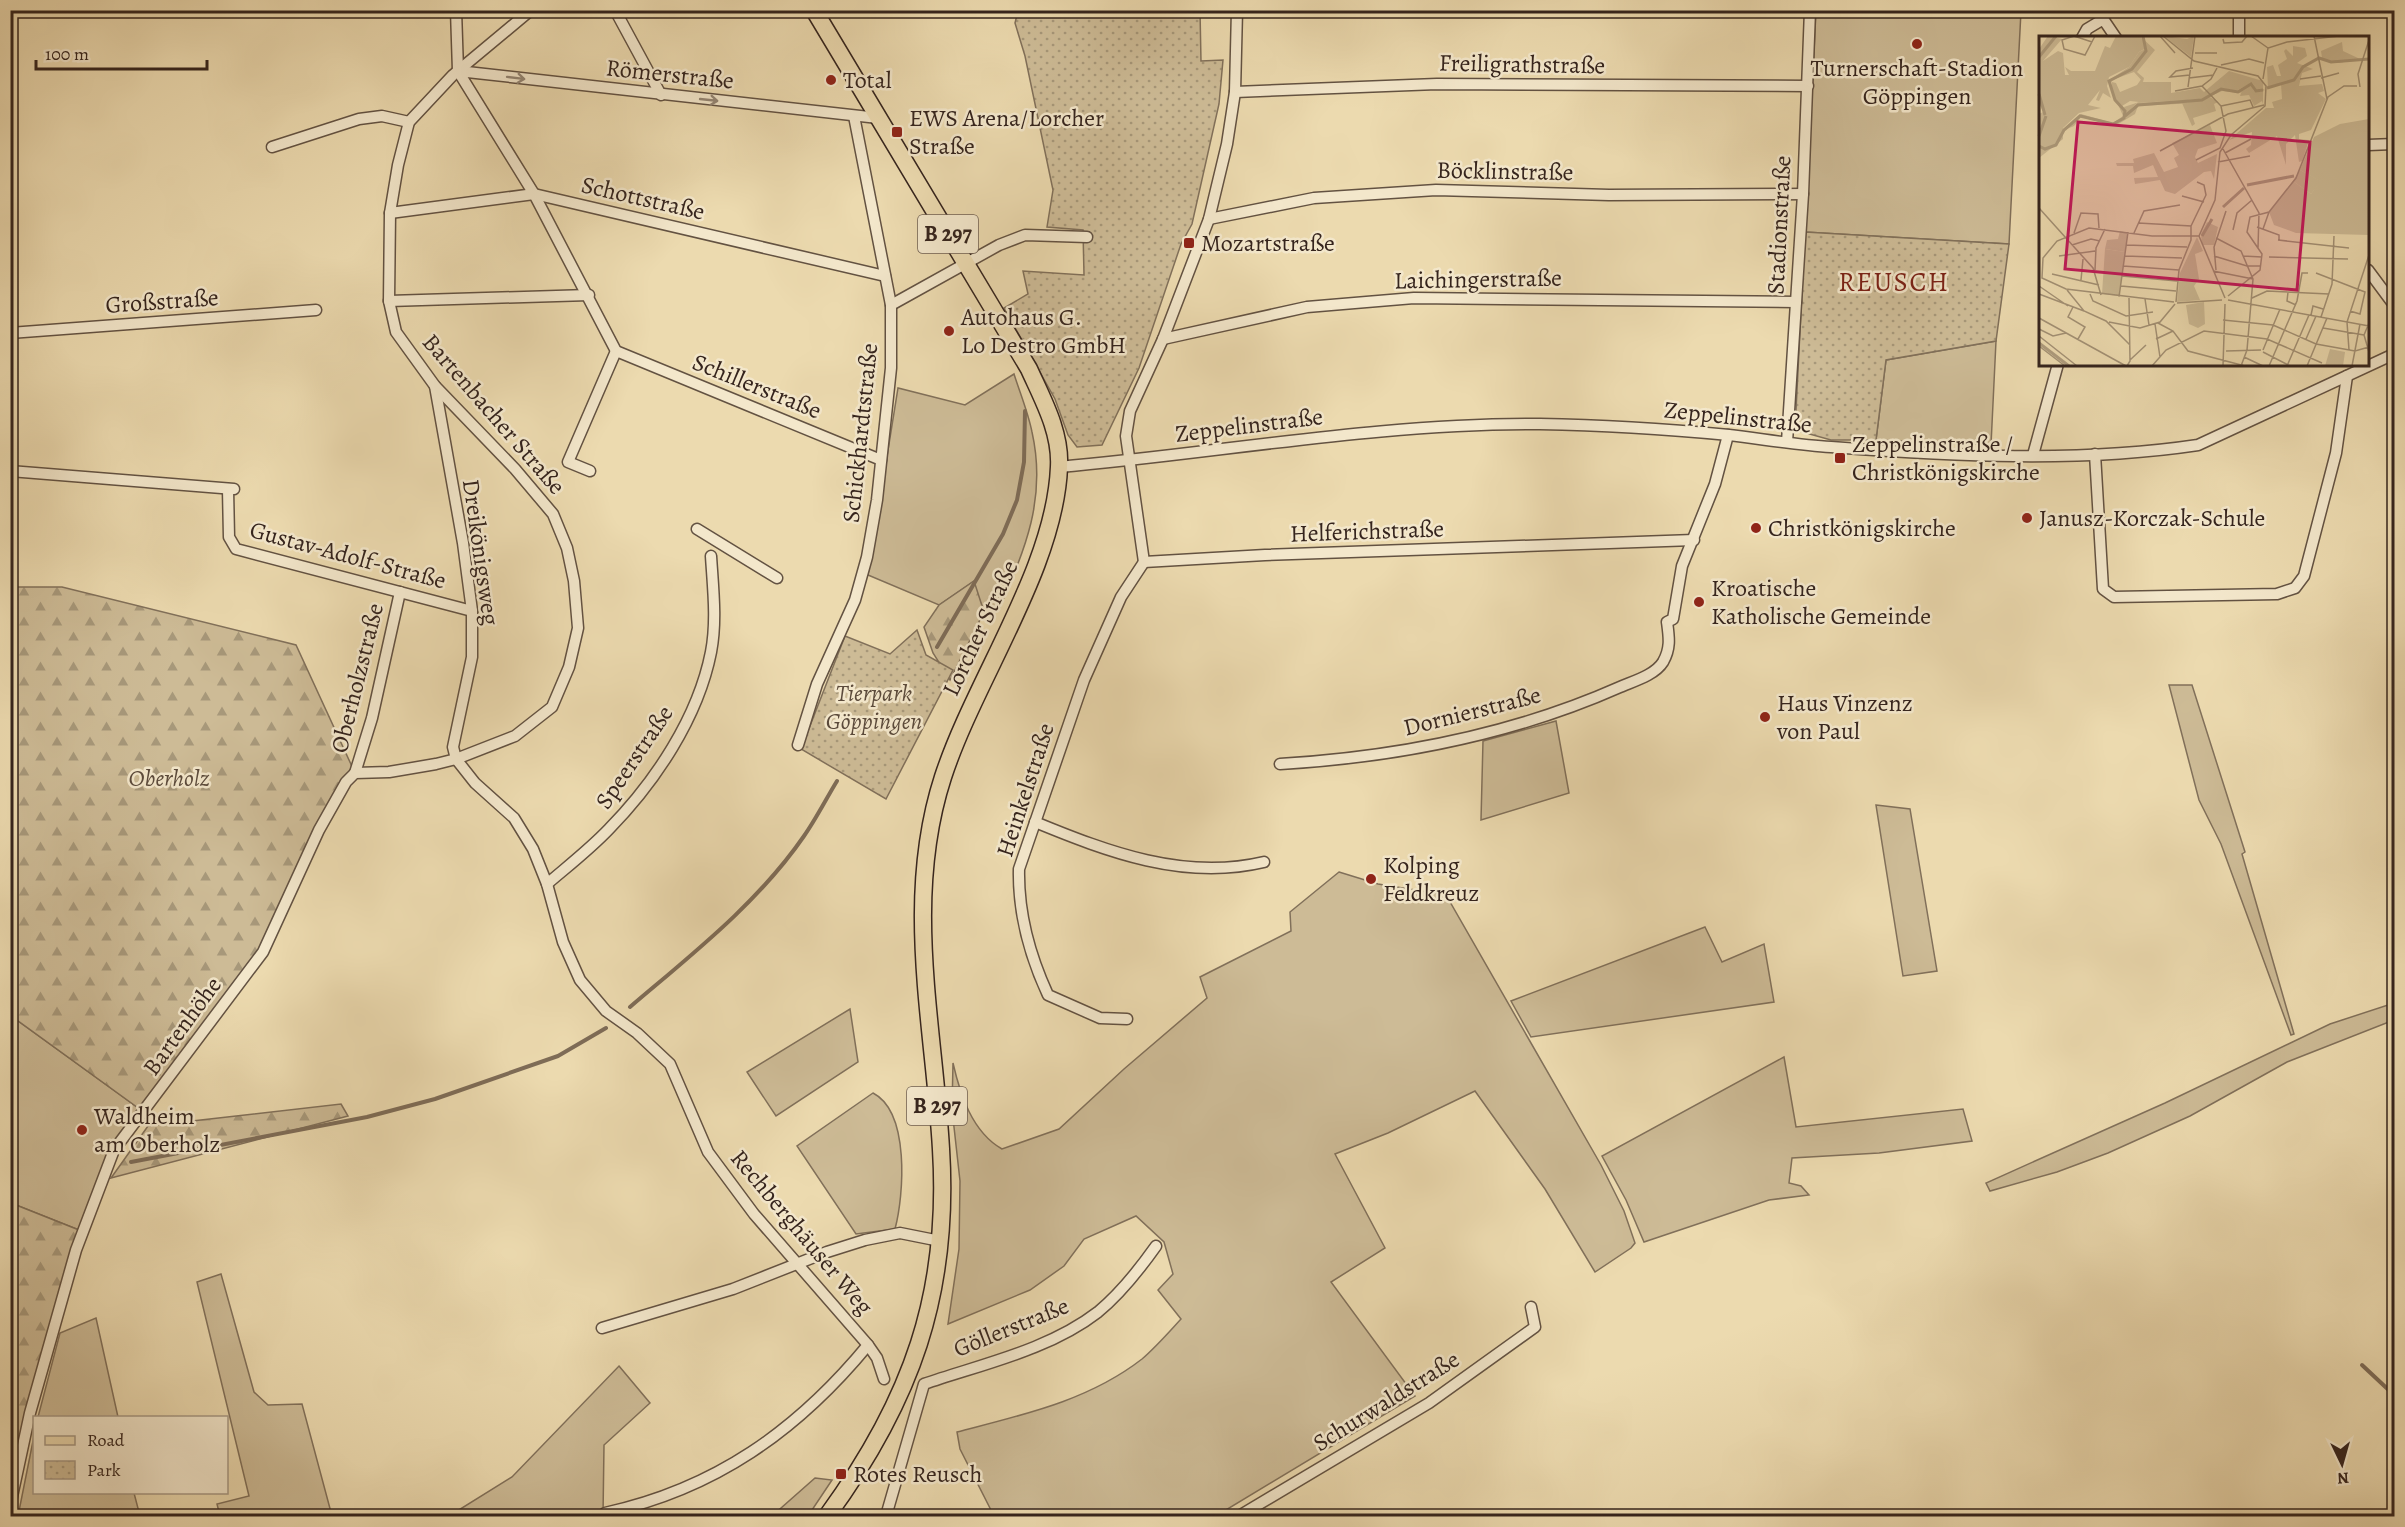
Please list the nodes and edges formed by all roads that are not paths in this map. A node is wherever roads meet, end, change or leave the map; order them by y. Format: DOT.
graph roads {
  1 [pos="456,10"];
  2 [pos="531,10"];
  3 [pos="615,10"];
  4 [pos="814,10"];
  5 [pos="1237,10"];
  6 [pos="1810,10"];
  7 [pos="2239,10"];
  8 [pos="2099,15"];
  9 [pos="2083,36"];
  10 [pos="2115,36"];
  11 [pos="2239,36"];
  12 [pos="458,71"];
  13 [pos="1808,86"];
  14 [pos="1235,92"];
  15 [pos="661,95"];
  16 [pos="854,116"];
  17 [pos="878,118"];
  18 [pos="409,122"];
  19 [pos="2394,144"];
  20 [pos="2369,145"];
  21 [pos="272,147"];
  22 [pos="534,194"];
  23 [pos="1803,194"];
  24 [pos="390,213"];
  25 [pos="1209,219"];
  26 [pos="1087,237"];
  27 [pos="965,263"];
  28 [pos="2369,273"];
  29 [pos="885,276"];
  30 [pos="590,296"];
  31 [pos="389,301"];
  32 [pos="1796,302"];
  33 [pos="891,305"];
  34 [pos="2394,305"];
  35 [pos="316,310"];
  36 [pos="10,333"];
  37 [pos="1163,339"];
  38 [pos="616,351"];
  39 [pos="2394,354"];
  40 [pos="2057,366"];
  41 [pos="2368,366"];
  42 [pos="2369,366"];
  43 [pos="2347,376"];
  44 [pos="435,386"];
  45 [pos="1728,435"];
  46 [pos="1787,442"];
  47 [pos="2095,454"];
  48 [pos="2032,455"];
  49 [pos="881,460"];
  50 [pos="1129,462"];
  51 [pos="1059,467"];
  52 [pos="10,471"];
  53 [pos="590,471"];
  54 [pos="697,529"];
  55 [pos="1694,540"];
  56 [pos="711,556"];
  57 [pos="1144,562"];
  58 [pos="777,578"];
  59 [pos="400,592"];
  60 [pos="472,611"];
  61 [pos="798,745"];
  62 [pos="456,759"];
  63 [pos="1280,764"];
  64 [pos="355,773"];
  65 [pos="1035,822"];
  66 [pos="1264,862"];
  67 [pos="547,884"];
  68 [pos="1127,1019"];
  69 [pos="940,1241"];
  70 [pos="1155,1246"];
  71 [pos="796,1264"];
  72 [pos="1531,1307"];
  73 [pos="603,1328"];
  74 [pos="868,1345"];
  75 [pos="884,1379"];
  76 [pos="10,1506"];
  77 [pos="605,1513"];
  78 [pos="827,1516"];
  79 [pos="886,1516"];
  80 [pos="1239,1516"];
  1 -- 12 [label="street"];
  2 -- 12 [label="street"];
  3 -- 15 [label="street"];
  4 -- 17 [label="main road, Lorcher Straße / B 297"];
  5 -- 14 [label="street"];
  6 -- 13 [label="street, Stadionstraße"];
  7 -- 11 [label="street"];
  8 -- 9 [label="street"];
  8 -- 10 [label="street"];
  12 -- 15 [label="street, Römerstraße, one-way"];
  12 -- 18 [label="street"];
  12 -- 22 [label="street"];
  13 -- 14 [label="street, Freiligrathstraße"];
  13 -- 23 [label="street, Stadionstraße"];
  14 -- 25 [label="street"];
  15 -- 16 [label="street, Römerstraße, one-way"];
  16 -- 17 [label="street, Römerstraße"];
  16 -- 29 [label="street, Schickhardtstraße"];
  17 -- 27 [label="main road, Lorcher Straße / B 297"];
  18 -- 21 [label="street"];
  18 -- 24 [label="street, Bartenbacher Straße"];
  19 -- 20 [label="street"];
  22 -- 24 [label="street, Schottstraße"];
  22 -- 29 [label="street, Schottstraße"];
  22 -- 30 [label="street"];
  23 -- 25 [label="street, Böcklinstraße"];
  23 -- 32 [label="street, Stadionstraße"];
  24 -- 31 [label="street, Bartenbacher Straße"];
  25 -- 37 [label="street"];
  26 -- 27 [label="street"];
  27 -- 33 [label="street"];
  27 -- 51 [label="main road, Lorcher Straße / B 297"];
  28 -- 34 [label="street"];
  29 -- 33 [label="street, Schickhardtstraße"];
  30 -- 31 [label="street"];
  30 -- 38 [label="street"];
  31 -- 44 [label="street, Bartenbacher Straße"];
  32 -- 37 [label="street, Laichingerstraße"];
  32 -- 46 [label="street, Stadionstraße"];
  33 -- 49 [label="street, Schickhardtstraße"];
  35 -- 36 [label="street, Großstraße"];
  37 -- 50 [label="street"];
  38 -- 49 [label="street, Schillerstraße"];
  38 -- 53 [label="street"];
  39 -- 42 [label="street, Zeppelinstraße"];
  40 -- 48 [label="street"];
  41 -- 43 [label="street, Zeppelinstraße"];
  43 -- 47 [label="street, Zeppelinstraße"];
  43 -- 47 [label="street"];
  44 -- 60 [label="street, Dreikönigsweg"];
  44 -- 62 [label="street, Bartenbacher Straße"];
  45 -- 46 [label="street, Zeppelinstraße"];
  45 -- 50 [label="street, Zeppelinstraße"];
  45 -- 55 [label="street"];
  46 -- 48 [label="street, Zeppelinstraße"];
  47 -- 48 [label="street, Zeppelinstraße"];
  49 -- 61 [label="street, Schickhardtstraße"];
  50 -- 51 [label="street, Zeppelinstraße"];
  50 -- 57 [label="street"];
  51 -- 69 [label="main road, Lorcher Straße / B 297"];
  52 -- 59 [label="street, Gustav-Adolf-Straße"];
  54 -- 58 [label="street"];
  55 -- 57 [label="street, Helferichstraße"];
  55 -- 63 [label="street, Dornierstraße"];
  56 -- 67 [label="street, Speerstraße"];
  57 -- 65 [label="street, Heinkelstraße"];
  59 -- 60 [label="street, Gustav-Adolf-Straße"];
  59 -- 64 [label="street, Oberholzstraße"];
  60 -- 62 [label="street, Dreikönigsweg"];
  62 -- 64 [label="street, Bartenbacher Straße"];
  62 -- 67 [label="street, Rechberghäuser Weg"];
  64 -- 76 [label="street, Bartenhöhe"];
  65 -- 66 [label="street"];
  65 -- 68 [label="street, Heinkelstraße"];
  67 -- 71 [label="street, Rechberghäuser Weg"];
  69 -- 71 [label="street"];
  69 -- 78 [label="main road, Lorcher Straße / B 297"];
  70 -- 79 [label="street, Göllerstraße"];
  71 -- 73 [label="street"];
  71 -- 74 [label="street, Rechberghäuser Weg"];
  72 -- 80 [label="street, Schurwaldstraße"];
  74 -- 75 [label="street, Rechberghäuser Weg"];
  74 -- 77 [label="street"];
}
